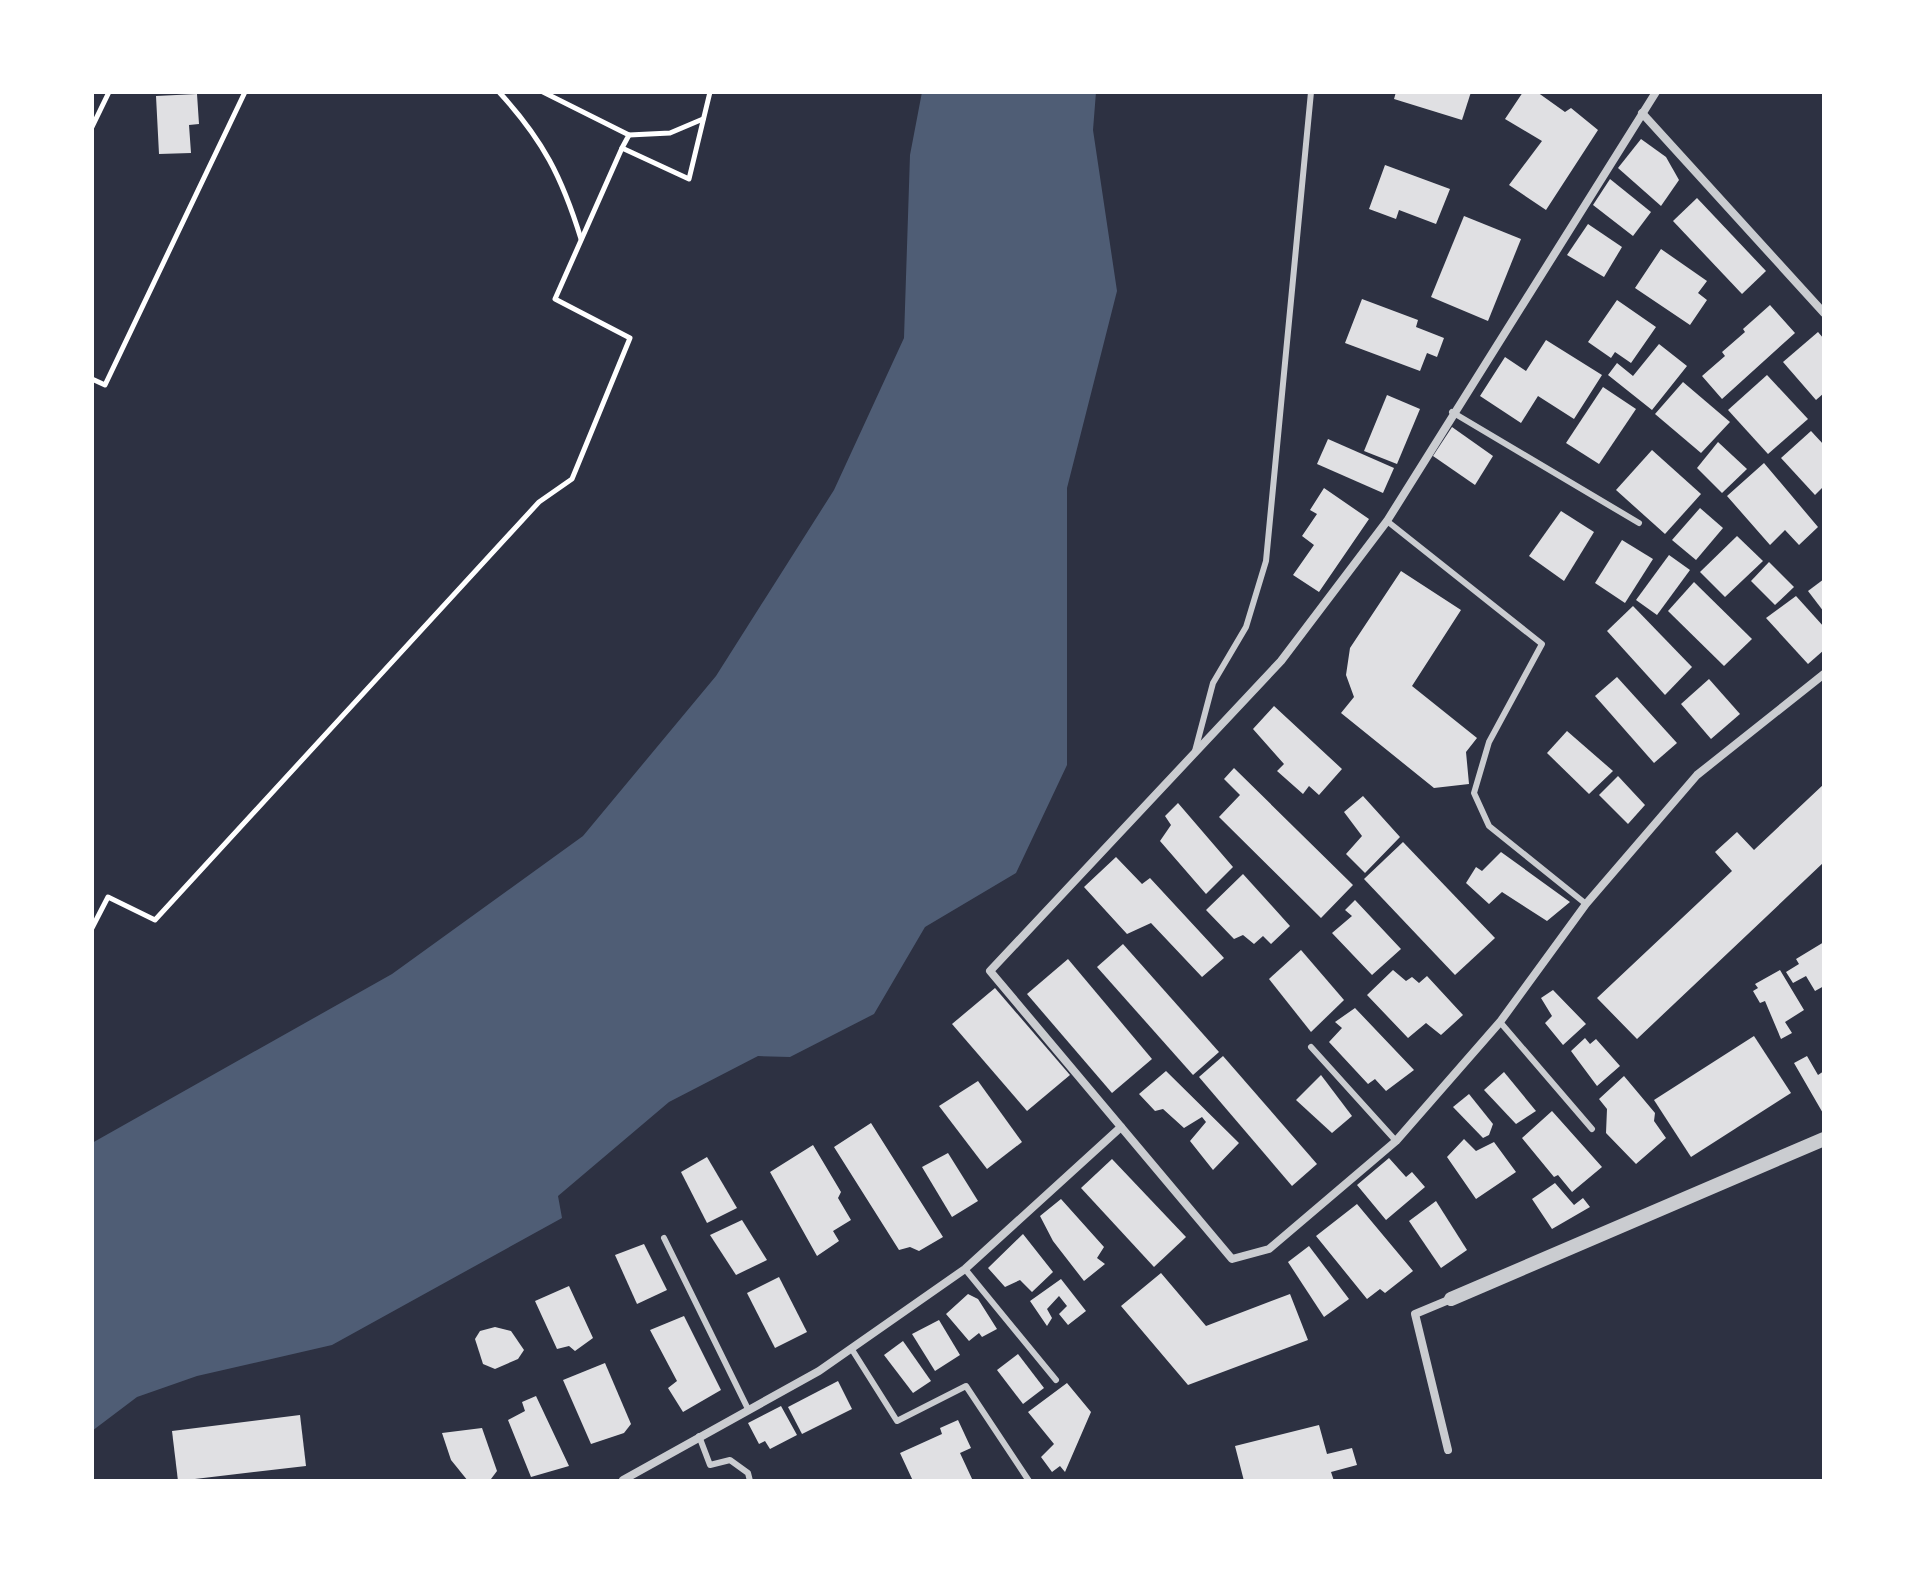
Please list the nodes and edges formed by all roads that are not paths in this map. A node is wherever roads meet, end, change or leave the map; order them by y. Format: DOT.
graph roads {
  1 [pos="1311,92"];
  2 [pos="1656,92"];
  3 [pos="1642,113"];
  4 [pos="1824,313"];
  5 [pos="1452,412"];
  6 [pos="1387,521"];
  7 [pos="1639,523"];
  8 [pos="1824,674"];
  9 [pos="1195,751"];
  10 [pos="1586,904"];
  11 [pos="1500,1022"];
  12 [pos="1311,1047"];
  13 [pos="1121,1127"];
  14 [pos="1592,1129"];
  15 [pos="1824,1139"];
  16 [pos="1396,1141"];
  17 [pos="664,1238"];
  18 [pos="965,1269"];
  19 [pos="1451,1299"];
  20 [pos="851,1348"];
  21 [pos="1056,1380"];
  22 [pos="748,1409"];
  23 [pos="699,1436"];
  24 [pos="1448,1450"];
  25 [pos="621,1481"];
  26 [pos="750,1481"];
  27 [pos="1029,1481"];
  1 -- 9 [label="lane"];
  2 -- 3 [label="street"];
  3 -- 4 [label="street"];
  3 -- 5 [label="street"];
  5 -- 6 [label="street"];
  5 -- 7 [label="lane"];
  6 -- 9 [label="street"];
  6 -- 10 [label="lane"];
  8 -- 10 [label="street"];
  9 -- 13 [label="street"];
  10 -- 11 [label="street"];
  11 -- 14 [label="lane"];
  11 -- 16 [label="street"];
  12 -- 16 [label="lane"];
  13 -- 16 [label="street"];
  13 -- 18 [label="street"];
  15 -- 19 [label="street"];
  17 -- 22 [label="lane"];
  18 -- 20 [label="street"];
  18 -- 21 [label="lane"];
  19 -- 24 [label="street"];
  20 -- 22 [label="street"];
  20 -- 27 [label="lane"];
  22 -- 23 [label="street"];
  23 -- 25 [label="street"];
  23 -- 26 [label="lane"];
}
